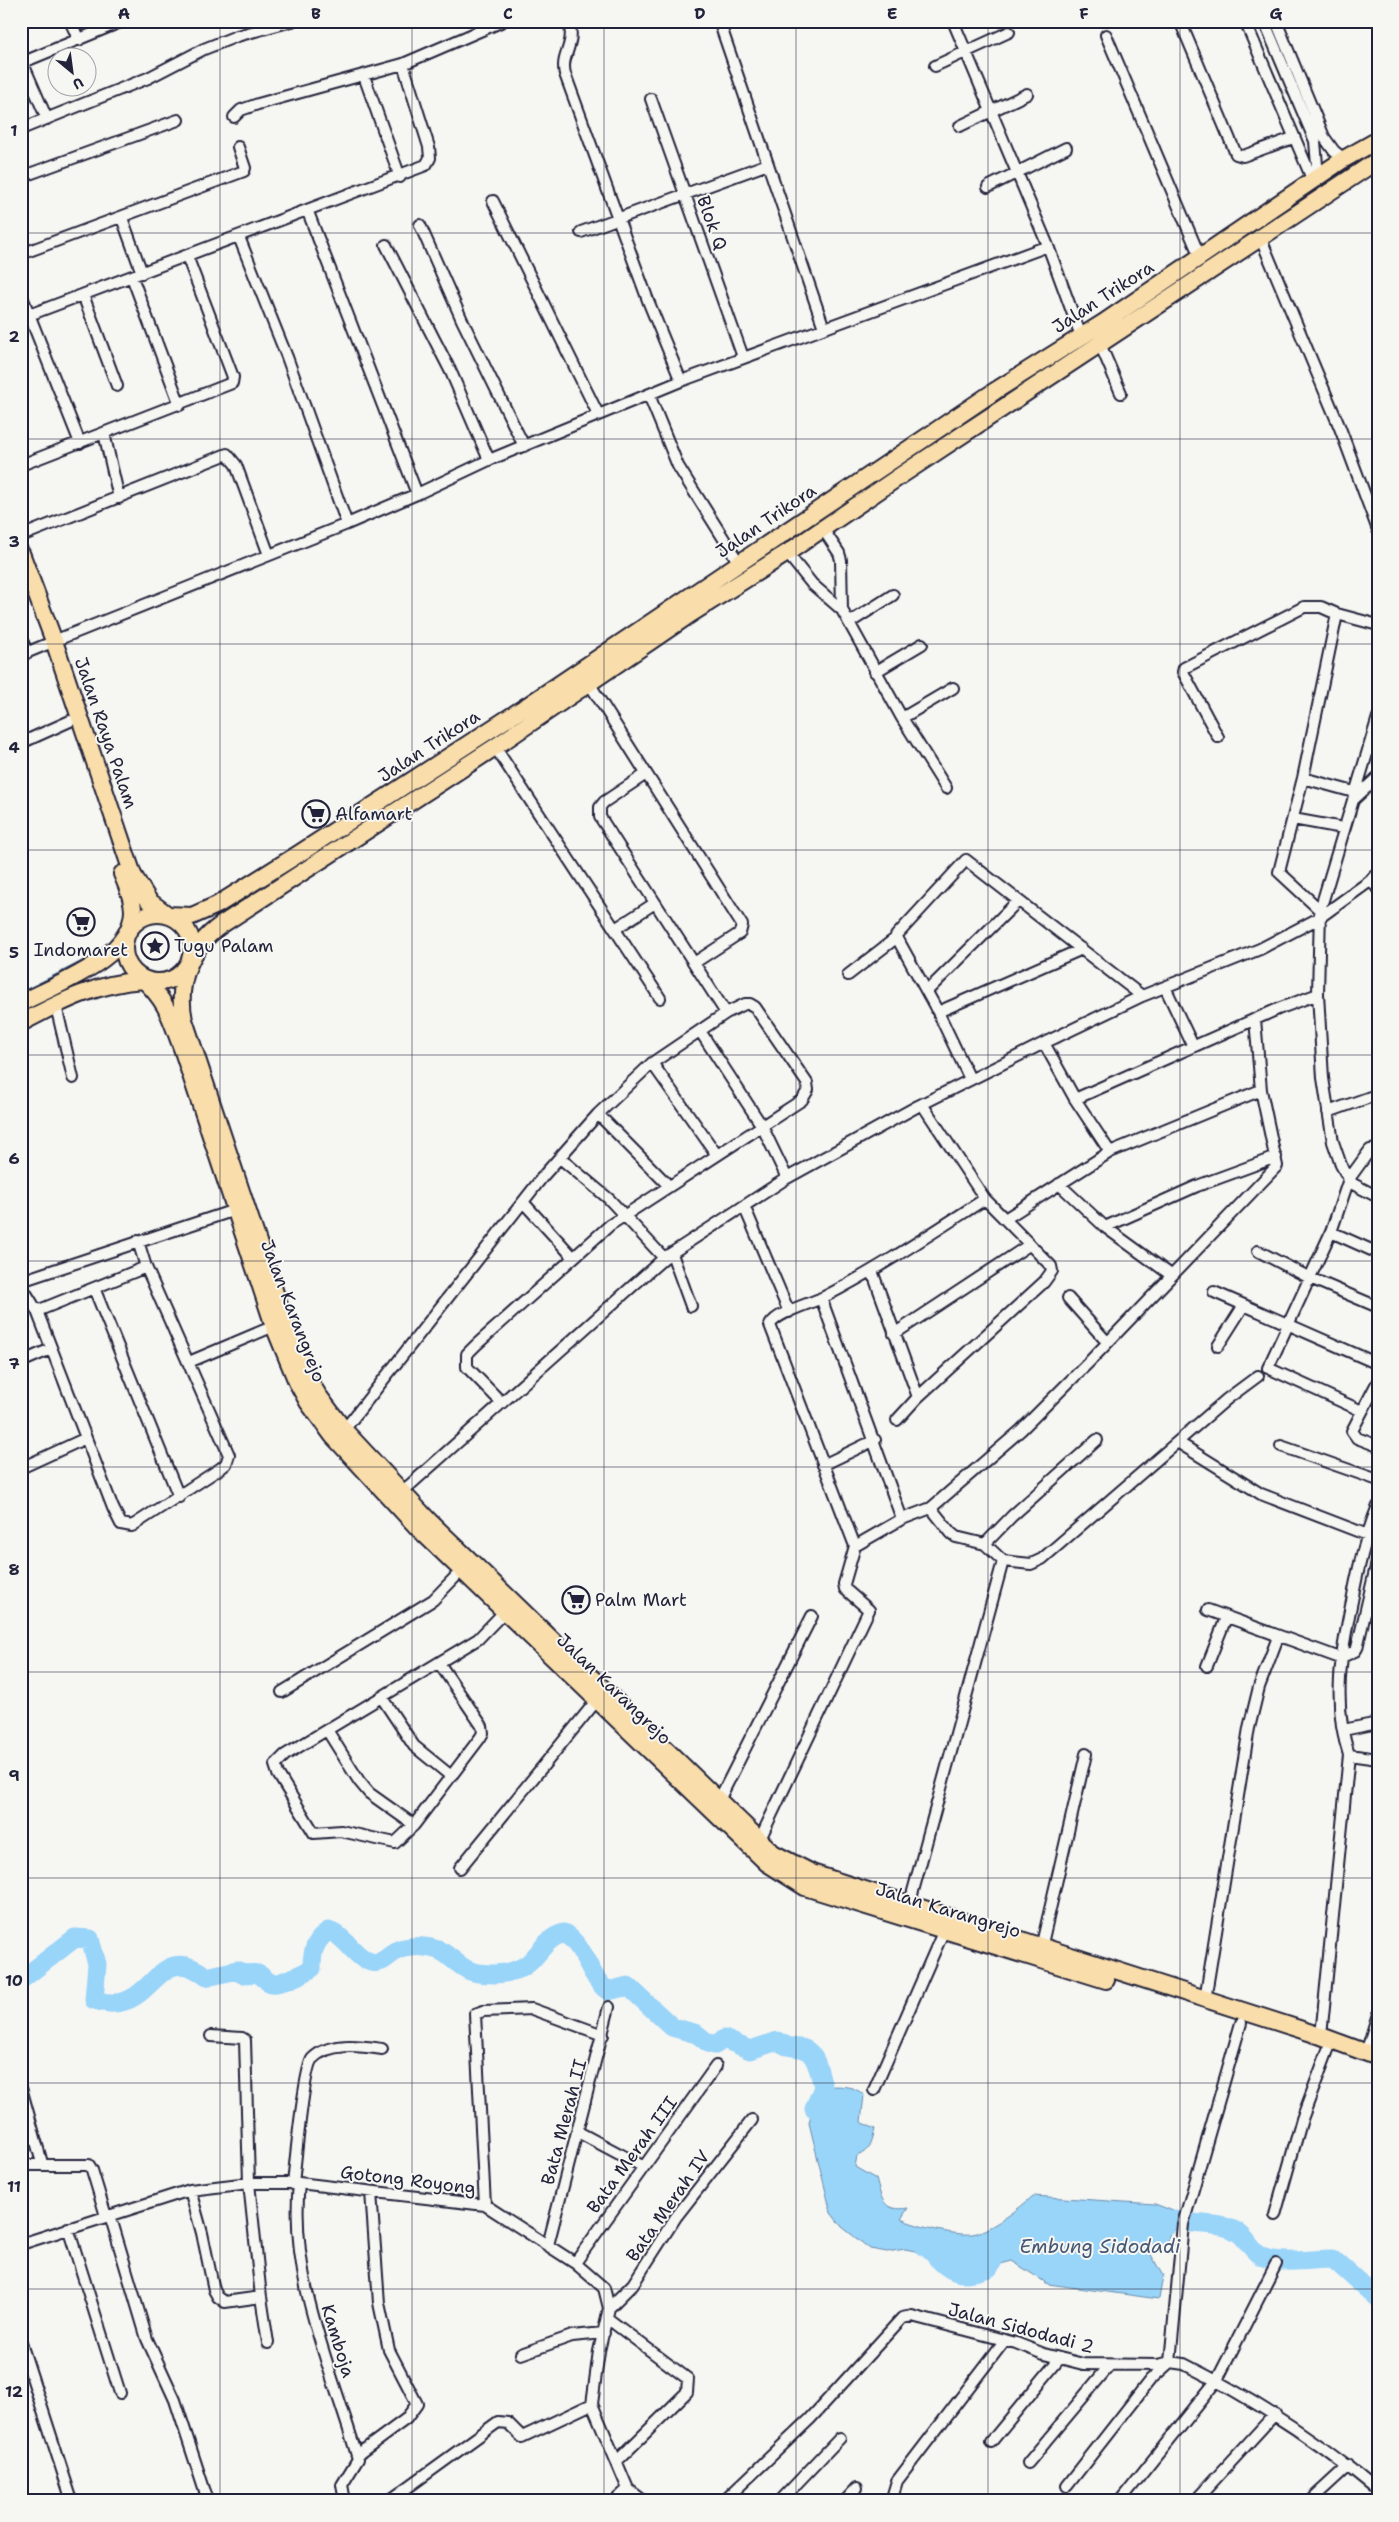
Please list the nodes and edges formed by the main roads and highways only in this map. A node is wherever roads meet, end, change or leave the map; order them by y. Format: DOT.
graph roads {
  1 [pos="1378,140"];
  2 [pos="1378,160"];
  3 [pos="863,481"];
  4 [pos="876,493"];
  5 [pos="830,502"];
  6 [pos="843,516"];
  7 [pos="21,553"];
  8 [pos="21,580"];
  9 [pos="49,643"];
  10 [pos="168,915"];
  11 [pos="126,934"];
  12 [pos="188,966"];
  13 [pos="144,980"];
  14 [pos="21,1004"];
  15 [pos="21,1023"];
  16 [pos="466,1565"];
  17 [pos="661,1753"];
  18 [pos="982,1936"];
  19 [pos="1325,2043"];
  20 [pos="1372,2055"];
  21 [pos="1378,2065"];
  1 -- 3 [label="main road, Jalan Trikora"];
  2 -- 4 [label="main road, Jalan Trikora"];
  3 -- 4 [label="main road"];
  3 -- 5 [label="main road, Jalan Trikora"];
  4 -- 6 [label="main road, Jalan Trikora"];
  5 -- 6 [label="main road"];
  5 -- 10 [label="main road, Jalan Trikora"];
  6 -- 12 [label="main road, Jalan Trikora"];
  7 -- 9 [label="main road, Jalan Raya Palam"];
  8 -- 9 [label="main road, Jalan Raya Palam"];
  9 -- 10 [label="main road, Jalan Raya Palam"];
  9 -- 11 [label="main road, Jalan Raya Palam"];
  10 -- 11 [label="main road"];
  10 -- 12 [label="main road"];
  11 -- 13 [label="main road"];
  11 -- 14 [label="main road"];
  12 -- 13 [label="main road"];
  12 -- 16 [label="main road, Jalan Karangrejo"];
  13 -- 15 [label="main road"];
  13 -- 16 [label="main road, Jalan Karangrejo"];
  16 -- 17 [label="main road, Jalan Karangrejo"];
  16 -- 17 [label="main road, Jalan Karangrejo"];
  17 -- 18 [label="main road, Jalan Karangrejo"];
  17 -- 18 [label="main road, Jalan Karangrejo"];
  18 -- 19 [label="main road, Jalan Karangrejo"];
  18 -- 19 [label="main road, Jalan Karangrejo"];
  19 -- 20 [label="main road, Jalan Karangrejo"];
  19 -- 21 [label="main road, Jalan Karangrejo"];
}
